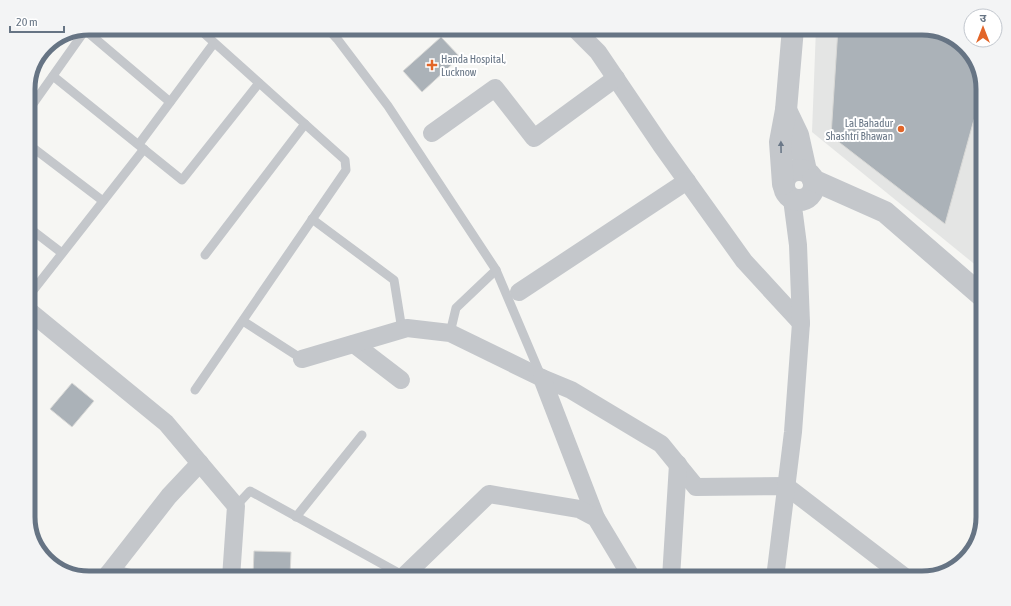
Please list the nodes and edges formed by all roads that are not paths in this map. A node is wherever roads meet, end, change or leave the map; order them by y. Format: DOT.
graph roads {
  1 [pos="82,35"];
  2 [pos="92,35"];
  3 [pos="205,35"];
  4 [pos="333,35"];
  5 [pos="581,35"];
  6 [pos="792,35"];
  7 [pos="214,43"];
  8 [pos="53,76"];
  9 [pos="616,78"];
  10 [pos="259,83"];
  11 [pos="35,101"];
  12 [pos="170,102"];
  13 [pos="305,124"];
  14 [pos="432,133"];
  15 [pos="141,147"];
  16 [pos="35,149"];
  17 [pos="686,181"];
  18 [pos="800,187"];
  19 [pos="103,201"];
  20 [pos="312,219"];
  21 [pos="35,232"];
  22 [pos="62,253"];
  23 [pos="205,255"];
  24 [pos="496,270"];
  25 [pos="35,288"];
  26 [pos="976,291"];
  27 [pos="519,292"];
  28 [pos="35,316"];
  29 [pos="242,320"];
  30 [pos="801,323"];
  31 [pos="402,330"];
  32 [pos="450,333"];
  33 [pos="354,344"];
  34 [pos="302,359"];
  35 [pos="542,378"];
  36 [pos="402,380"];
  37 [pos="195,390"];
  38 [pos="362,435"];
  39 [pos="200,463"];
  40 [pos="678,464"];
  41 [pos="786,486"];
  42 [pos="236,506"];
  43 [pos="296,517"];
  44 [pos="596,518"];
  45 [pos="110,571"];
  46 [pos="231,571"];
  47 [pos="393,571"];
  48 [pos="410,571"];
  49 [pos="628,571"];
  50 [pos="672,571"];
  51 [pos="776,571"];
  52 [pos="897,571"];
  1 -- 8 [label="lane"];
  2 -- 12 [label="lane"];
  3 -- 7 [label="lane"];
  4 -- 24 [label="lane"];
  5 -- 9 [label="street"];
  6 -- 18 [label="street"];
  7 -- 10 [label="lane"];
  7 -- 12 [label="lane"];
  8 -- 11 [label="lane"];
  8 -- 15 [label="lane"];
  9 -- 14 [label="street"];
  9 -- 17 [label="street"];
  10 -- 13 [label="lane"];
  10 -- 15 [label="lane"];
  12 -- 15 [label="lane"];
  13 -- 20 [label="lane"];
  13 -- 23 [label="lane"];
  15 -- 19 [label="lane"];
  16 -- 19 [label="lane"];
  17 -- 27 [label="street"];
  17 -- 30 [label="street"];
  18 -- 26 [label="street"];
  18 -- 30 [label="street"];
  19 -- 22 [label="lane"];
  20 -- 29 [label="lane"];
  20 -- 31 [label="lane"];
  21 -- 22 [label="lane"];
  22 -- 25 [label="lane"];
  24 -- 32 [label="lane"];
  24 -- 35 [label="lane"];
  28 -- 39 [label="street"];
  29 -- 34 [label="lane"];
  29 -- 37 [label="lane"];
  30 -- 41 [label="street"];
  31 -- 32 [label="street"];
  31 -- 33 [label="street"];
  32 -- 35 [label="street"];
  33 -- 34 [label="street"];
  33 -- 36 [label="street"];
  35 -- 40 [label="street"];
  35 -- 44 [label="street"];
  38 -- 43 [label="lane"];
  39 -- 42 [label="street"];
  39 -- 45 [label="street"];
  40 -- 41 [label="street"];
  40 -- 50 [label="street"];
  41 -- 51 [label="street"];
  41 -- 52 [label="street"];
  42 -- 43 [label="lane"];
  42 -- 46 [label="street"];
  43 -- 47 [label="lane"];
  44 -- 48 [label="street"];
  44 -- 49 [label="street"];
}
